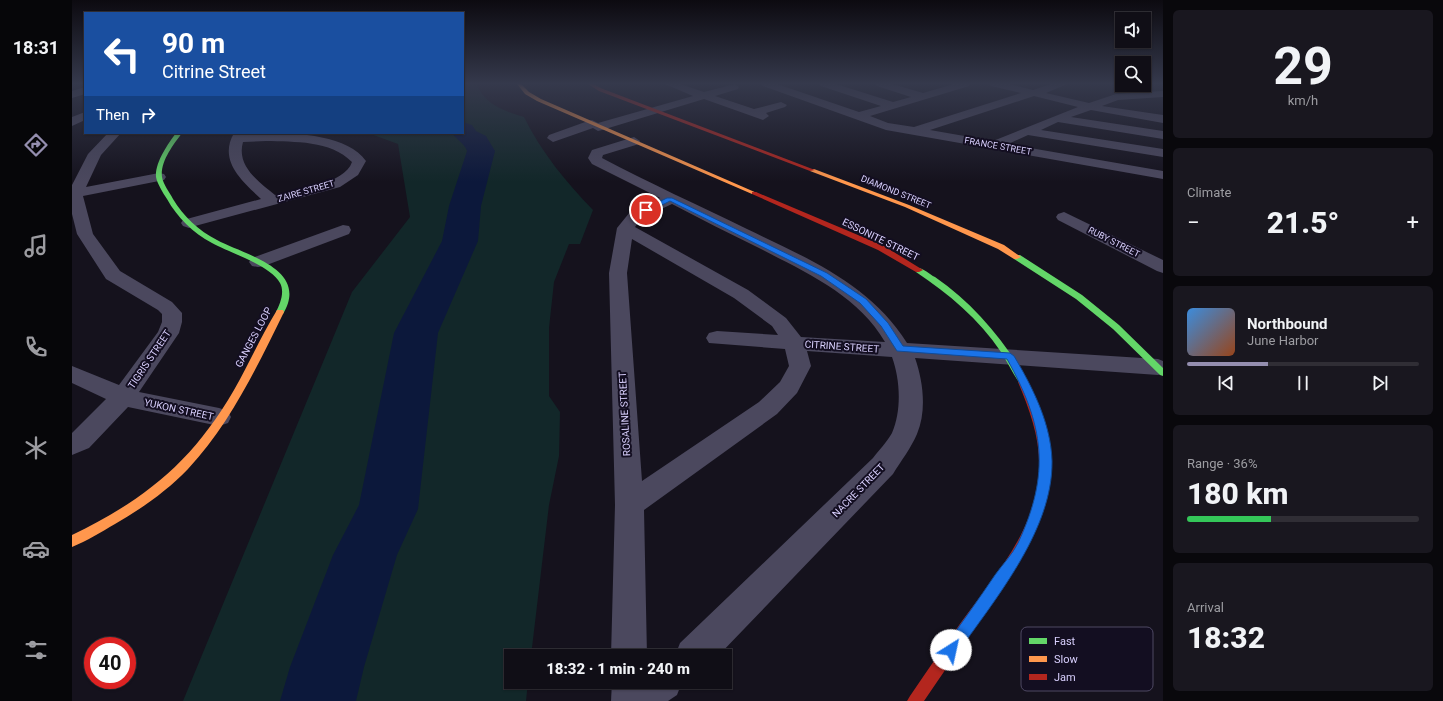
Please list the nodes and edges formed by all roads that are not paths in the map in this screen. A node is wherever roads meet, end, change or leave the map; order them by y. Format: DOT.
graph roads {
  1 [pos="82,117"];
  2 [pos="576,117"];
  3 [pos="629,117"];
  4 [pos="674,117"];
  5 [pos="861,117"];
  6 [pos="959,117"];
  7 [pos="1062,117"];
  8 [pos="1149,117"];
  9 [pos="1058,118"];
  10 [pos="1163,119"];
  11 [pos="72,122"];
  12 [pos="595,125"];
  13 [pos="917,131"];
  14 [pos="1026,131"];
  15 [pos="114,134"];
  16 [pos="177,134"];
  17 [pos="1163,135"];
  18 [pos="239,136"];
  19 [pos="553,138"];
  20 [pos="634,141"];
  21 [pos="994,145"];
  22 [pos="1163,153"];
  23 [pos="1163,175"];
  24 [pos="160,177"];
  25 [pos="73,194"];
  26 [pos="670,199"];
  27 [pos="272,201"];
  28 [pos="1064,217"];
  29 [pos="189,224"];
  30 [pos="625,228"];
  31 [pos="343,230"];
  32 [pos="258,262"];
  33 [pos="1163,267"];
  34 [pos="717,338"];
  35 [pos="794,342"];
  36 [pos="900,349"];
  37 [pos="1010,356"];
  38 [pos="1161,370"];
  39 [pos="72,374"];
  40 [pos="123,397"];
  41 [pos="219,417"];
  42 [pos="72,445"];
  43 [pos="628,505"];
  44 [pos="72,541"];
  45 [pos="630,649"];
  46 [pos="701,649"];
  47 [pos="630,689"];
  48 [pos="654,689"];
  49 [pos="630,701"];
  50 [pos="636,701"];
  51 [pos="915,701"];
  1 -- 11 [label="street"];
  2 -- 12 [label="street, ESSONITE STREET"];
  3 -- 12 [label="street"];
  4 -- 38 [label="street, DIAMOND STREET"];
  5 -- 13 [label="street, FRANCE STREET"];
  6 -- 13 [label="street"];
  7 -- 9 [label="street"];
  8 -- 10 [label="street"];
  9 -- 14 [label="street"];
  9 -- 17 [label="street"];
  12 -- 19 [label="street"];
  12 -- 20 [label="street, ESSONITE STREET"];
  13 -- 21 [label="street, FRANCE STREET"];
  14 -- 21 [label="street"];
  14 -- 22 [label="street"];
  15 -- 25 [label="street"];
  16 -- 24 [label="street"];
  18 -- 27 [label="street"];
  18 -- 27 [label="street, ZAIRE STREET"];
  20 -- 26 [label="street, NACRE STREET"];
  20 -- 37 [label="street, ESSONITE STREET"];
  21 -- 23 [label="street, FRANCE STREET"];
  24 -- 25 [label="street"];
  24 -- 29 [label="street, GANGES LOOP"];
  25 -- 40 [label="street, TIGRIS STREET"];
  26 -- 30 [label="street"];
  26 -- 36 [label="street, NACRE STREET"];
  27 -- 29 [label="street, ZAIRE STREET"];
  28 -- 33 [label="street, RUBY STREET"];
  29 -- 32 [label="street, GANGES LOOP"];
  30 -- 35 [label="street"];
  30 -- 43 [label="street, ROSALINE STREET"];
  31 -- 32 [label="street"];
  32 -- 41 [label="street, GANGES LOOP"];
  34 -- 35 [label="street, CITRINE STREET"];
  35 -- 36 [label="street, CITRINE STREET"];
  35 -- 43 [label="street"];
  36 -- 37 [label="street, CITRINE STREET"];
  36 -- 46 [label="street, NACRE STREET"];
  37 -- 38 [label="street, CITRINE STREET"];
  37 -- 51 [label="street, ESSONITE STREET"];
  39 -- 40 [label="street, YUKON STREET"];
  40 -- 41 [label="street, YUKON STREET"];
  40 -- 42 [label="street"];
  41 -- 44 [label="street, GANGES LOOP"];
  43 -- 45 [label="street, ROSALINE STREET"];
  47 -- 49 [label="street"];
  48 -- 50 [label="street"];
}
